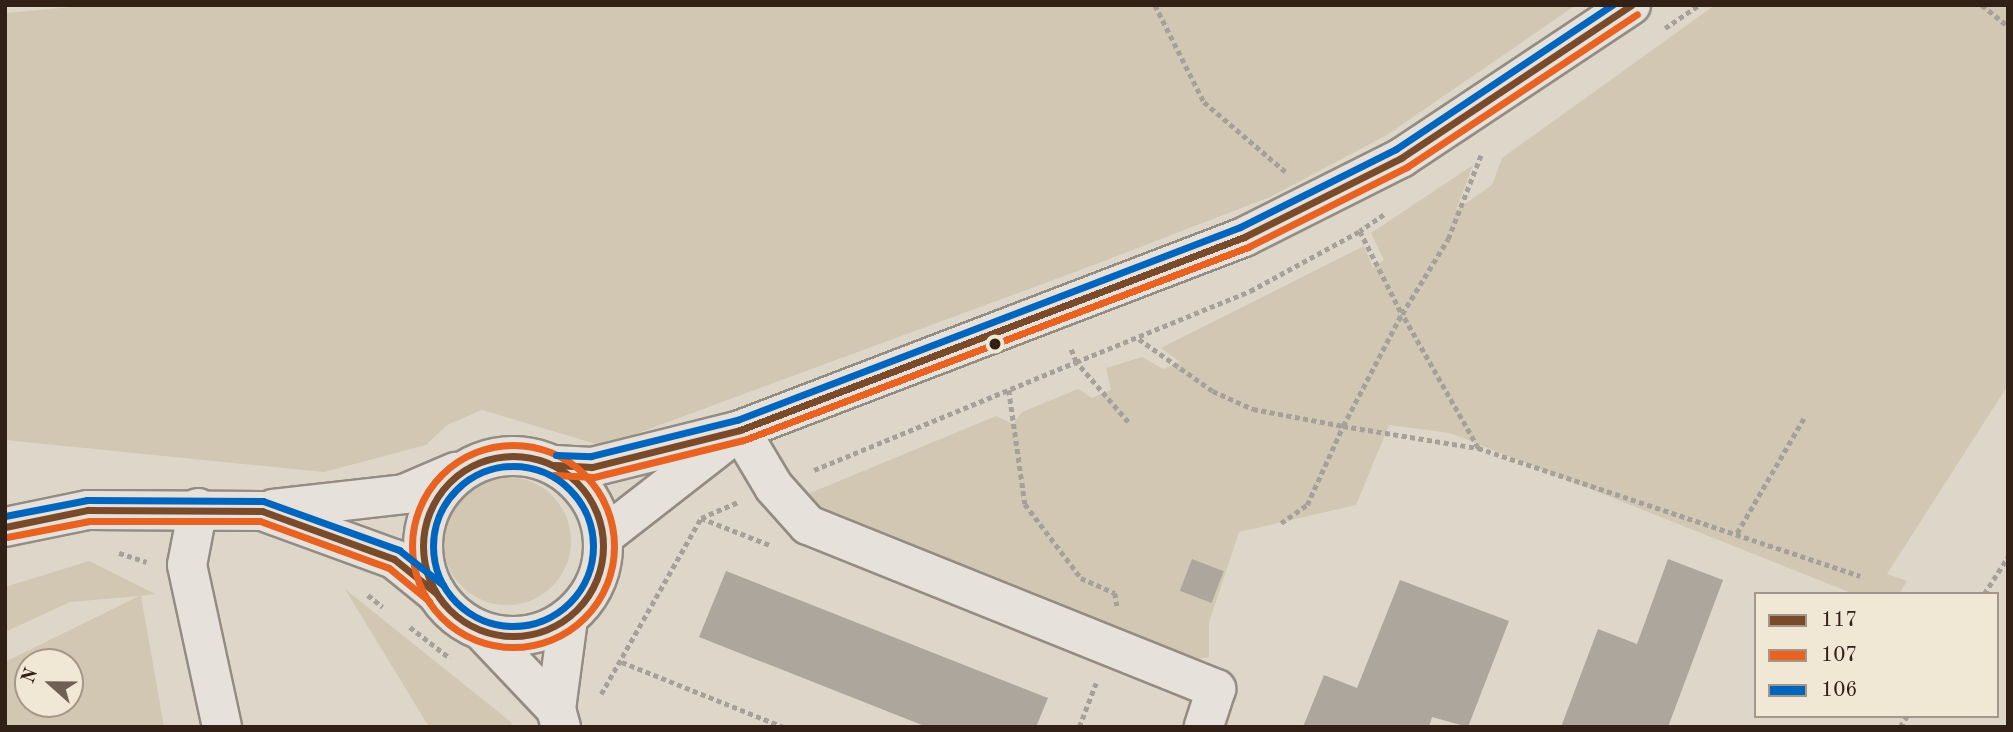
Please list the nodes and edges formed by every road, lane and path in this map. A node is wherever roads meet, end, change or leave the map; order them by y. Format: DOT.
graph roads {
  1 [pos="1155,5"];
  2 [pos="1632,5"];
  3 [pos="1982,5"];
  4 [pos="2008,26"];
  5 [pos="1472,158"];
  6 [pos="1320,202"];
  7 [pos="1394,209"];
  8 [pos="1360,231"];
  9 [pos="1402,314"];
  10 [pos="1139,339"];
  11 [pos="1009,390"];
  12 [pos="1804,418"];
  13 [pos="1128,422"];
  14 [pos="1343,426"];
  15 [pos="740,430"];
  16 [pos="1478,448"];
  17 [pos="470,465"];
  18 [pos="555,465"];
  19 [pos="198,508"];
  20 [pos="262,510"];
  21 [pos="1281,523"];
  22 [pos="5,527"];
  23 [pos="1737,533"];
  24 [pos="604,536"];
  25 [pos="108,549"];
  26 [pos="2008,557"];
  27 [pos="187,565"];
  28 [pos="1860,576"];
  29 [pos="361,589"];
  30 [pos="1985,592"];
  31 [pos="436,593"];
  32 [pos="394,615"];
  33 [pos="568,619"];
  34 [pos="405,623"];
  35 [pos="482,631"];
  36 [pos="1111,648"];
  37 [pos="622,662"];
  38 [pos="460,666"];
  39 [pos="559,718"];
  40 [pos="222,727"];
  41 [pos="784,727"];
  42 [pos="1079,727"];
  43 [pos="1204,727"];
  1 -- 6 [label="path"];
  2 -- 6 [label="street"];
  3 -- 4 [label="path"];
  5 -- 9 [label="path"];
  6 -- 15 [label="street"];
  7 -- 8 [label="path"];
  8 -- 9 [label="path"];
  8 -- 10 [label="path"];
  9 -- 14 [label="path"];
  9 -- 16 [label="path"];
  10 -- 13 [label="path"];
  10 -- 14 [label="path"];
  11 -- 36 [label="path"];
  12 -- 23 [label="path"];
  14 -- 16 [label="path"];
  14 -- 21 [label="path"];
  15 -- 18 [label="street"];
  15 -- 24 [label="street"];
  15 -- 36 [label="street"];
  16 -- 23 [label="path"];
  17 -- 18 [label="street"];
  17 -- 20 [label="street"];
  17 -- 31 [label="street"];
  18 -- 24 [label="street"];
  19 -- 20 [label="street"];
  19 -- 22 [label="street"];
  19 -- 27 [label="street"];
  20 -- 31 [label="street"];
  23 -- 28 [label="path"];
  24 -- 33 [label="street"];
  25 -- 27 [label="path"];
  26 -- 30 [label="path"];
  27 -- 40 [label="street"];
  29 -- 32 [label="path"];
  31 -- 35 [label="street"];
  33 -- 35 [label="street"];
  33 -- 39 [label="street"];
  34 -- 38 [label="path"];
  35 -- 39 [label="street"];
  36 -- 42 [label="path"];
  36 -- 43 [label="street"];
  37 -- 41 [label="path"];
}
